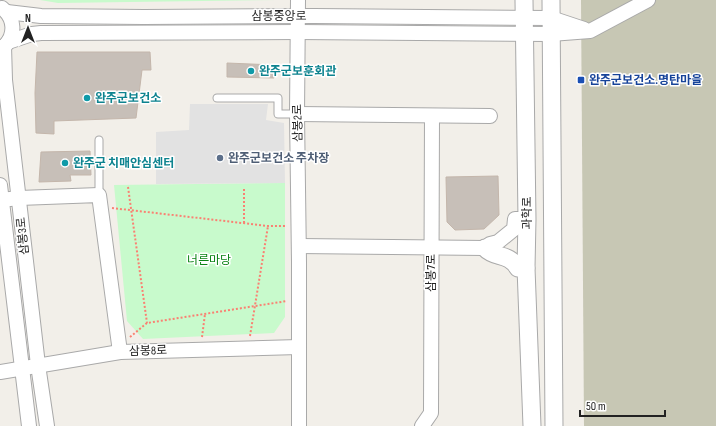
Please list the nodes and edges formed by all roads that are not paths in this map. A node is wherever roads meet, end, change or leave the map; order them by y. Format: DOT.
graph roads {
  1 [pos="298,0"];
  2 [pos="524,0"];
  3 [pos="551,0"];
  4 [pos="648,0"];
  5 [pos="3,9"];
  6 [pos="297,16"];
  7 [pos="524,26"];
  8 [pos="551,26"];
  9 [pos="298,32"];
  10 [pos="4,46"];
  11 [pos="217,98"];
  12 [pos="297,114"];
  13 [pos="432,116"];
  14 [pos="490,116"];
  15 [pos="99,140"];
  16 [pos="0,185"];
  17 [pos="99,195"];
  18 [pos="19,198"];
  19 [pos="1,200"];
  20 [pos="527,219"];
  21 [pos="299,246"];
  22 [pos="431,247"];
  23 [pos="486,248"];
  24 [pos="526,268"];
  25 [pos="299,347"];
  26 [pos="120,352"];
  27 [pos="38,365"];
  28 [pos="22,368"];
  29 [pos="0,372"];
  30 [pos="30,426"];
  31 [pos="47,426"];
  32 [pos="299,426"];
  33 [pos="422,426"];
  34 [pos="532,426"];
  35 [pos="554,426"];
  1 -- 6 [label="street, 삼봉2로"];
  2 -- 7 [label="street, 과학로"];
  3 -- 8 [label="street"];
  4 -- 8 [label="street"];
  5 -- 6 [label="street, 삼봉중앙로"];
  5 -- 10 [label="street, 삼봉3로"];
  6 -- 7 [label="street, 삼봉중앙로"];
  6 -- 9 [label="street, 삼봉2로"];
  7 -- 8 [label="street, 삼봉중앙로"];
  7 -- 9 [label="street, 삼봉중앙로"];
  7 -- 20 [label="street, 과학로"];
  8 -- 35 [label="street"];
  9 -- 10 [label="street, 삼봉중앙로"];
  9 -- 12 [label="street, 삼봉2로"];
  10 -- 18 [label="street, 삼봉3로"];
  11 -- 12 [label="lane"];
  12 -- 13 [label="street"];
  12 -- 21 [label="street, 삼봉2로"];
  13 -- 14 [label="street"];
  13 -- 22 [label="street, 삼봉7로"];
  15 -- 17 [label="lane"];
  16 -- 19 [label="street, 삼봉3로"];
  17 -- 18 [label="street"];
  17 -- 26 [label="street"];
  18 -- 19 [label="street"];
  18 -- 27 [label="street, 삼봉3로"];
  19 -- 28 [label="street, 삼봉3로"];
  20 -- 23 [label="street"];
  20 -- 24 [label="street, 과학로"];
  21 -- 22 [label="street"];
  21 -- 25 [label="street, 삼봉2로"];
  22 -- 23 [label="street"];
  22 -- 33 [label="street, 삼봉7로"];
  23 -- 24 [label="street"];
  24 -- 34 [label="street, 과학로"];
  25 -- 26 [label="street, 삼봉8로"];
  25 -- 32 [label="street, 삼봉2로"];
  26 -- 27 [label="street, 삼봉8로"];
  27 -- 28 [label="street, 삼봉8로"];
  27 -- 31 [label="street, 삼봉3로"];
  28 -- 29 [label="street, 삼봉8로"];
  28 -- 30 [label="street, 삼봉3로"];
}
